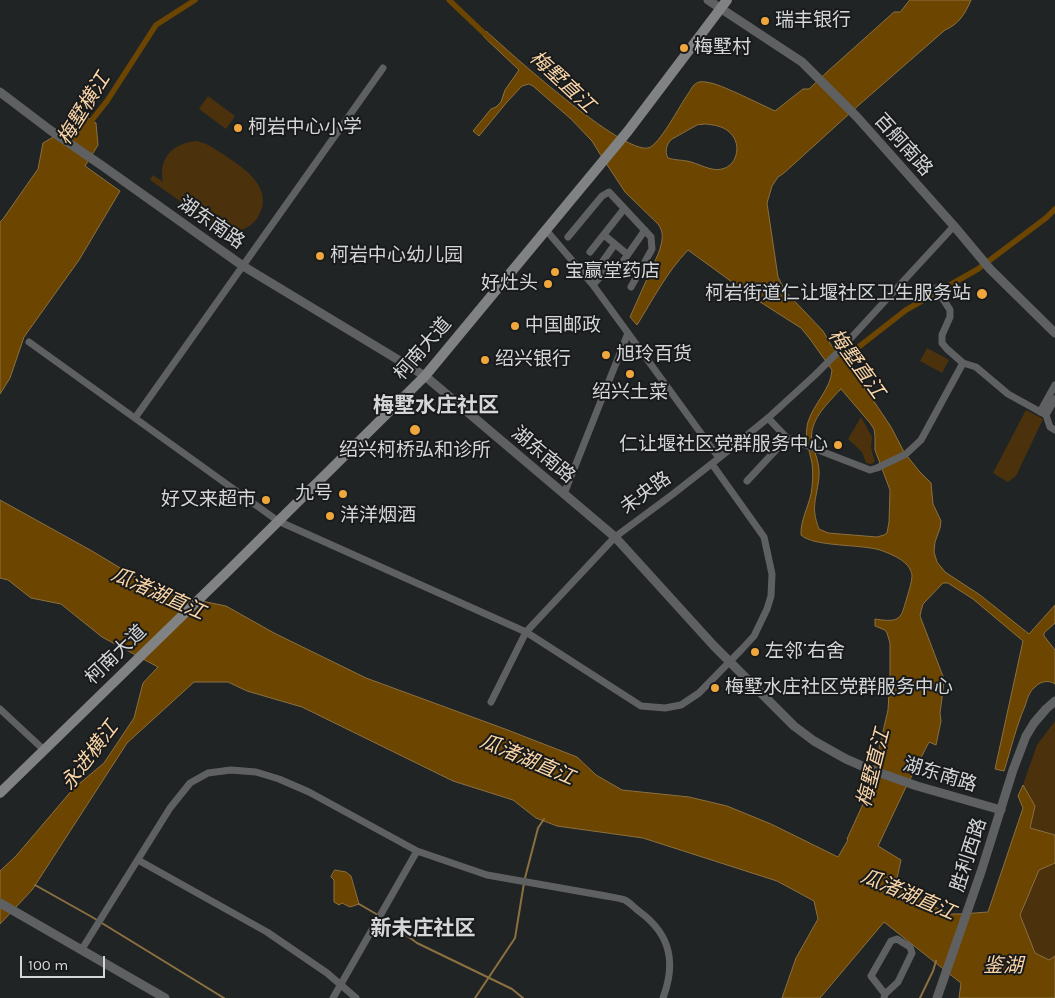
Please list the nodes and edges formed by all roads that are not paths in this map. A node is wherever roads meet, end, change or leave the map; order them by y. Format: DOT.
graph roads {
  1 [pos="708,0"];
  2 [pos="724,4"];
  3 [pos="383,68"];
  4 [pos="0,92"];
  5 [pos="624,208"];
  6 [pos="954,226"];
  7 [pos="546,230"];
  8 [pos="645,230"];
  9 [pos="604,235"];
  10 [pos="568,236"];
  11 [pos="615,244"];
  12 [pos="590,252"];
  13 [pos="627,254"];
  14 [pos="243,266"];
  15 [pos="608,267"];
  16 [pos="593,285"];
  17 [pos="631,287"];
  18 [pos="936,288"];
  19 [pos="628,333"];
  20 [pos="1055,333"];
  21 [pos="29,342"];
  22 [pos="963,363"];
  23 [pos="425,376"];
  24 [pos="1055,385"];
  25 [pos="1055,399"];
  26 [pos="1043,414"];
  27 [pos="135,418"];
  28 [pos="768,418"];
  29 [pos="1055,430"];
  30 [pos="787,438"];
  31 [pos="719,458"];
  32 [pos="712,464"];
  33 [pos="747,481"];
  34 [pos="564,494"];
  35 [pos="278,521"];
  36 [pos="614,537"];
  37 [pos="526,632"];
  38 [pos="730,662"];
  39 [pos="1055,701"];
  40 [pos="491,702"];
  41 [pos="0,709"];
  42 [pos="44,750"];
  43 [pos="0,792"];
  44 [pos="1001,810"];
  45 [pos="417,851"];
  46 [pos="138,860"];
  47 [pos="0,903"];
  48 [pos="82,949"];
  49 [pos="341,984"];
  50 [pos="884,996"];
  51 [pos="165,998"];
  52 [pos="333,998"];
  53 [pos="356,998"];
  54 [pos="663,998"];
  55 [pos="938,998"];
  1 -- 2 [label="street, 百舸南路"];
  2 -- 6 [label="street, 百舸南路"];
  2 -- 7 [label="main road, 柯南大道"];
  3 -- 14 [label="street"];
  4 -- 14 [label="street, 湖东南路"];
  5 -- 8 [label="street"];
  5 -- 9 [label="street"];
  5 -- 10 [label="street"];
  6 -- 20 [label="street, 百舸南路"];
  6 -- 28 [label="street, 未央路"];
  7 -- 16 [label="street"];
  7 -- 23 [label="main road, 柯南大道"];
  8 -- 13 [label="street"];
  8 -- 17 [label="street"];
  9 -- 11 [label="street"];
  9 -- 12 [label="street"];
  11 -- 13 [label="street"];
  11 -- 15 [label="street"];
  13 -- 15 [label="street"];
  14 -- 23 [label="street, 湖东南路"];
  14 -- 27 [label="street"];
  15 -- 16 [label="street"];
  16 -- 19 [label="street"];
  18 -- 22 [label="street"];
  19 -- 31 [label="street"];
  19 -- 34 [label="street"];
  21 -- 27 [label="street"];
  22 -- 26 [label="street"];
  22 -- 30 [label="street"];
  23 -- 34 [label="street, 湖东南路"];
  23 -- 35 [label="main road, 柯南大道"];
  24 -- 26 [label="street"];
  25 -- 26 [label="street"];
  26 -- 29 [label="street"];
  27 -- 35 [label="street"];
  28 -- 30 [label="street"];
  28 -- 31 [label="street, 未央路"];
  30 -- 33 [label="street"];
  31 -- 32 [label="street, 未央路"];
  32 -- 36 [label="street, 未央路"];
  32 -- 38 [label="street"];
  34 -- 36 [label="street, 湖东南路"];
  35 -- 37 [label="street"];
  35 -- 42 [label="main road, 柯南大道"];
  36 -- 37 [label="street, 未央路"];
  36 -- 38 [label="street, 湖东南路"];
  37 -- 38 [label="street"];
  37 -- 40 [label="street, 未央路"];
  38 -- 44 [label="street, 湖东南路"];
  39 -- 44 [label="street, 胜利西路"];
  41 -- 42 [label="street"];
  42 -- 43 [label="main road, 柯南大道"];
  44 -- 55 [label="street, 胜利西路"];
  45 -- 46 [label="street"];
  45 -- 49 [label="street"];
  45 -- 54 [label="street"];
  46 -- 48 [label="street"];
  46 -- 49 [label="street"];
  47 -- 48 [label="street"];
  48 -- 51 [label="street"];
  49 -- 52 [label="street"];
  49 -- 53 [label="street"];
  50 -- 50 [label="street"];
}
